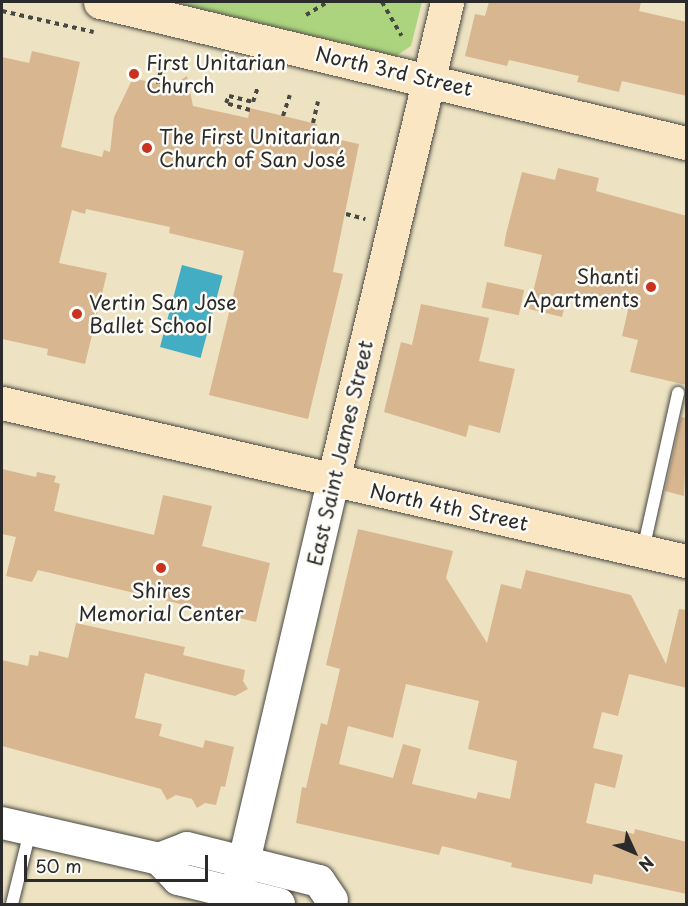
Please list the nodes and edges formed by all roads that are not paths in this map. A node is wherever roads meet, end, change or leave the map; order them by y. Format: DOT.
graph roads {
  1 [pos="100,2"];
  2 [pos="447,2"];
  3 [pos="429,79"];
  4 [pos="687,143"];
  5 [pos="678,393"];
  6 [pos="2,403"];
  7 [pos="333,481"];
  8 [pos="643,551"];
  9 [pos="687,561"];
  10 [pos="16,826"];
  11 [pos="159,859"];
  12 [pos="244,862"];
  13 [pos="235,899"];
  14 [pos="335,903"];
  15 [pos="12,904"];
  16 [pos="279,904"];
  1 -- 3 [label="main road, North 3rd Street"];
  2 -- 3 [label="main road, East Saint James Street"];
  3 -- 4 [label="main road, North 3rd Street"];
  3 -- 7 [label="main road, East Saint James Street"];
  5 -- 8 [label="lane"];
  6 -- 7 [label="main road, North 4th Street"];
  7 -- 8 [label="main road, North 4th Street"];
  7 -- 12 [label="street, East Saint James Street"];
  8 -- 9 [label="main road, North 4th Street"];
  10 -- 11 [label="street"];
  10 -- 15 [label="lane"];
  11 -- 12 [label="street"];
  11 -- 13 [label="street"];
  12 -- 13 [label="street, East Saint James Street"];
  12 -- 14 [label="street"];
  13 -- 16 [label="street"];
}
